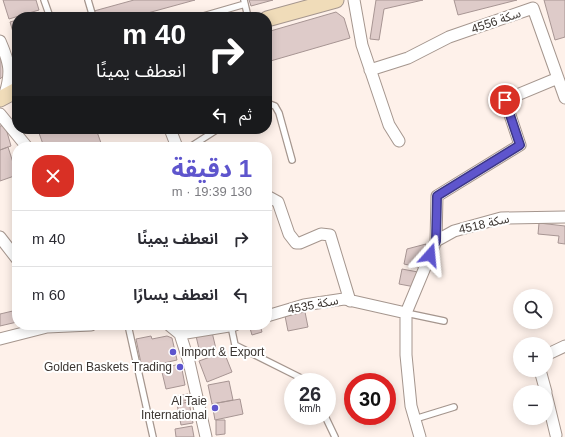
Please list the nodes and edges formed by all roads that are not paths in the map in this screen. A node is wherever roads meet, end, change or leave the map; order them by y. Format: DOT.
graph roads {
  1 [pos="44,0"];
  2 [pos="88,0"];
  3 [pos="335,0"];
  4 [pos="354,0"];
  5 [pos="245,2"];
  6 [pos="305,4"];
  7 [pos="48,12"];
  8 [pos="92,12"];
  9 [pos="215,12"];
  10 [pos="247,12"];
  11 [pos="272,17"];
  12 [pos="0,41"];
  13 [pos="12,64"];
  14 [pos="12,70"];
  15 [pos="370,70"];
  16 [pos="558,78"];
  17 [pos="7,95"];
  18 [pos="565,98"];
  19 [pos="272,105"];
  20 [pos="0,114"];
  21 [pos="12,129"];
  22 [pos="16,134"];
  23 [pos="210,134"];
  24 [pos="400,141"];
  25 [pos="23,142"];
  26 [pos="198,142"];
  27 [pos="292,160"];
  28 [pos="272,199"];
  29 [pos="565,217"];
  30 [pos="0,237"];
  31 [pos="436,241"];
  32 [pos="12,253"];
  33 [pos="350,300"];
  34 [pos="406,313"];
  35 [pos="272,315"];
  36 [pos="444,321"];
  37 [pos="32,330"];
  38 [pos="129,330"];
  39 [pos="175,330"];
  40 [pos="206,330"];
  41 [pos="233,330"];
  42 [pos="180,334"];
  43 [pos="0,339"];
  44 [pos="565,346"];
  45 [pos="553,352"];
  46 [pos="291,373"];
  47 [pos="454,407"];
  48 [pos="415,419"];
  49 [pos="553,422"];
  50 [pos="329,425"];
  51 [pos="556,435"];
  52 [pos="153,437"];
  53 [pos="206,437"];
  54 [pos="335,437"];
  55 [pos="420,437"];
  1 -- 7 [label="lane"];
  2 -- 8 [label="lane"];
  3 -- 6 [label="main road"];
  4 -- 15 [label="street"];
  5 -- 9 [label="lane"];
  5 -- 10 [label="lane"];
  6 -- 11 [label="main road"];
  12 -- 13 [label="street"];
  14 -- 17 [label="street"];
  15 -- 16 [label="street, سكة 4556"];
  15 -- 24 [label="street"];
  16 -- 18 [label="street, سكة 4556"];
  16 -- 31 [label="street"];
  19 -- 27 [label="lane"];
  20 -- 21 [label="street"];
  22 -- 25 [label="street"];
  23 -- 26 [label="lane"];
  28 -- 33 [label="street"];
  29 -- 31 [label="street, سكة 4518"];
  30 -- 32 [label="street"];
  31 -- 34 [label="street"];
  33 -- 34 [label="street, سكة 4535"];
  33 -- 35 [label="street, سكة 4535"];
  34 -- 36 [label="lane"];
  34 -- 48 [label="street"];
  37 -- 43 [label="street"];
  38 -- 52 [label="lane"];
  39 -- 42 [label="street"];
  40 -- 42 [label="street"];
  41 -- 46 [label="lane"];
  42 -- 53 [label="street"];
  44 -- 45 [label="street"];
  47 -- 48 [label="lane"];
  48 -- 55 [label="street"];
  49 -- 51 [label="street"];
  50 -- 54 [label="lane"];
}
